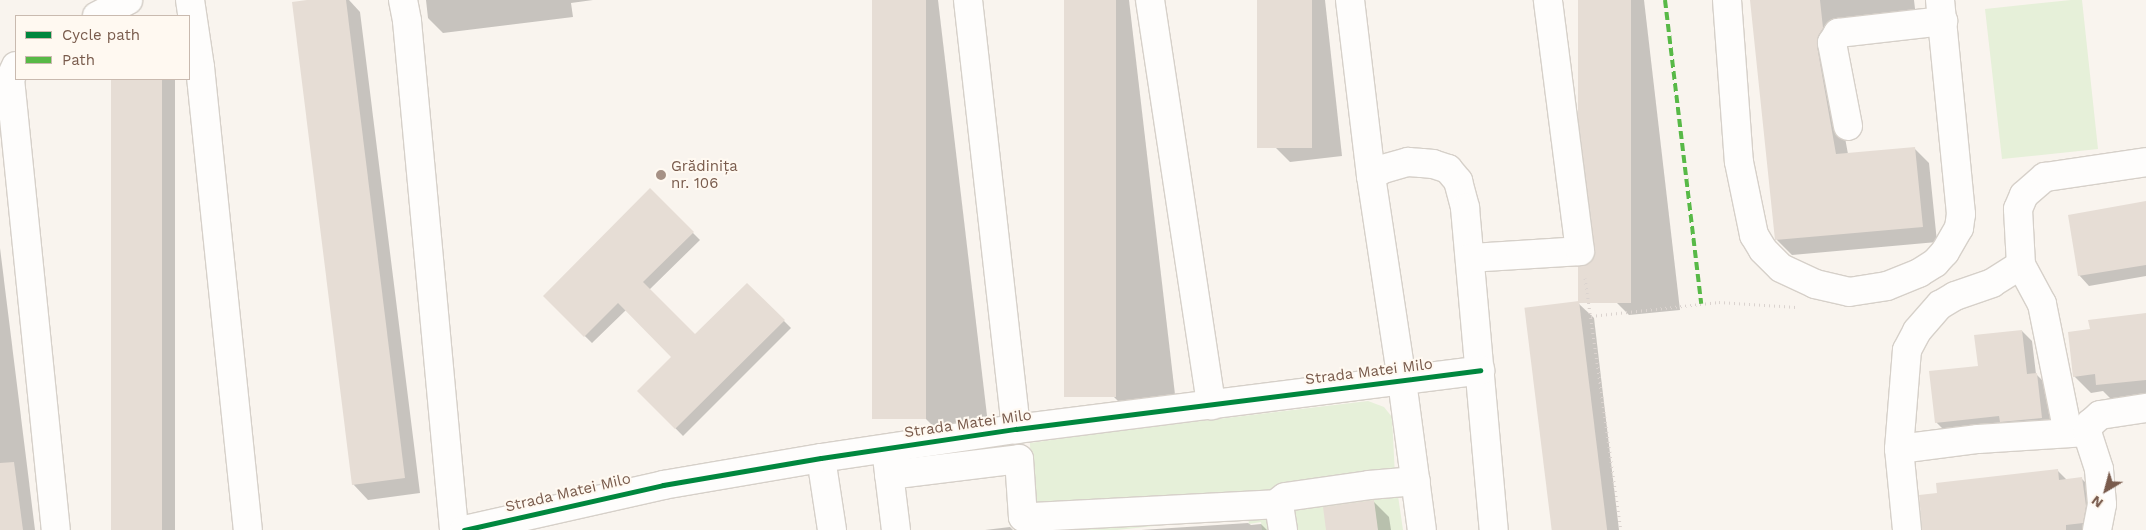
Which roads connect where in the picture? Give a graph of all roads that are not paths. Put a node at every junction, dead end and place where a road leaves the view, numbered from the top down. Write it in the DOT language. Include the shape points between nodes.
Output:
graph roads {
  1 [pos="128,0"];
  2 [pos="190,0"];
  3 [pos="403,0"];
  4 [pos="968,0"];
  5 [pos="1150,0"];
  6 [pos="1350,0"];
  7 [pos="1548,0"];
  8 [pos="1727,0"];
  9 [pos="1941,10"];
  10 [pos="100,15"];
  11 [pos="15,68"];
  12 [pos="1848,126"];
  13 [pos="2146,162"];
  14 [pos="1370,176"];
  15 [pos="1470,258"];
  16 [pos="2021,265"];
  17 [pos="1480,370"];
  18 [pos="1402,380"];
  19 [pos="1211,405"];
  20 [pos="2146,408"];
  21 [pos="1016,430"];
  22 [pos="2077,432"];
  23 [pos="886,448"];
  24 [pos="1899,449"];
  25 [pos="821,458"];
  26 [pos="889,476"];
  27 [pos="1416,481"];
  28 [pos="1280,504"];
  29 [pos="534,521"];
  30 [pos="56,530"];
  31 [pos="248,530"];
  32 [pos="454,530"];
  33 [pos="464,530"];
  34 [pos="832,530"];
  35 [pos="896,530"];
  36 [pos="1283,530"];
  37 [pos="1422,530"];
  38 [pos="1494,530"];
  39 [pos="1907,530"];
  40 [pos="2097,530"];
  1 -- 10 [label="street"];
  2 -- 31 [label="street" via="201,77"];
  3 -- 32 [label="street"];
  4 -- 21 [label="street"];
  5 -- 19 [label="street"];
  6 -- 14 [label="street"];
  7 -- 15 [label="street" via="1580,251"];
  8 -- 9 [label="street" via="1739,162 1754,235 1763,250 1781,268 1815,284 1849,292 1887,286 1919,273 1945,252 1958,228 1961,214"];
  9 -- 12 [label="street" via="1838,33 1832,43"];
  11 -- 30 [label="street" via="10,79"];
  13 -- 16 [label="street" via="2045,177 2033,185 2018,209"];
  14 -- 15 [label="street" via="1408,162 1434,164 1448,169 1458,182 1465,208"];
  14 -- 18 [label="street"];
  15 -- 17 [label="street"];
  16 -- 22 [label="street" via="2042,304"];
  16 -- 24 [label="street" via="1992,283 1940,305 1917,331 1907,350"];
  17 -- 18 [label="street, Strada Matei Milo"];
  17 -- 38 [label="street"];
  18 -- 19 [label="street, Strada Matei Milo"];
  18 -- 27 [label="street"];
  19 -- 21 [label="street, Strada Matei Milo"];
  20 -- 22 [label="street" via="2100,415"];
  21 -- 23 [label="street, Strada Matei Milo"];
  22 -- 24 [label="street"];
  22 -- 40 [label="street" via="2099,469 2102,504"];
  23 -- 25 [label="street, Strada Matei Milo"];
  23 -- 26 [label="street"];
  24 -- 39 [label="street"];
  25 -- 29 [label="street, Strada Matei Milo" via="663,485"];
  25 -- 34 [label="street"];
  26 -- 28 [label="street" via="1019,459 1023,517"];
  26 -- 35 [label="street"];
  27 -- 28 [label="street" via="1296,495 1286,497"];
  27 -- 37 [label="street"];
  28 -- 36 [label="street"];
  29 -- 33 [label="street, Strada Matei Milo"];
}
